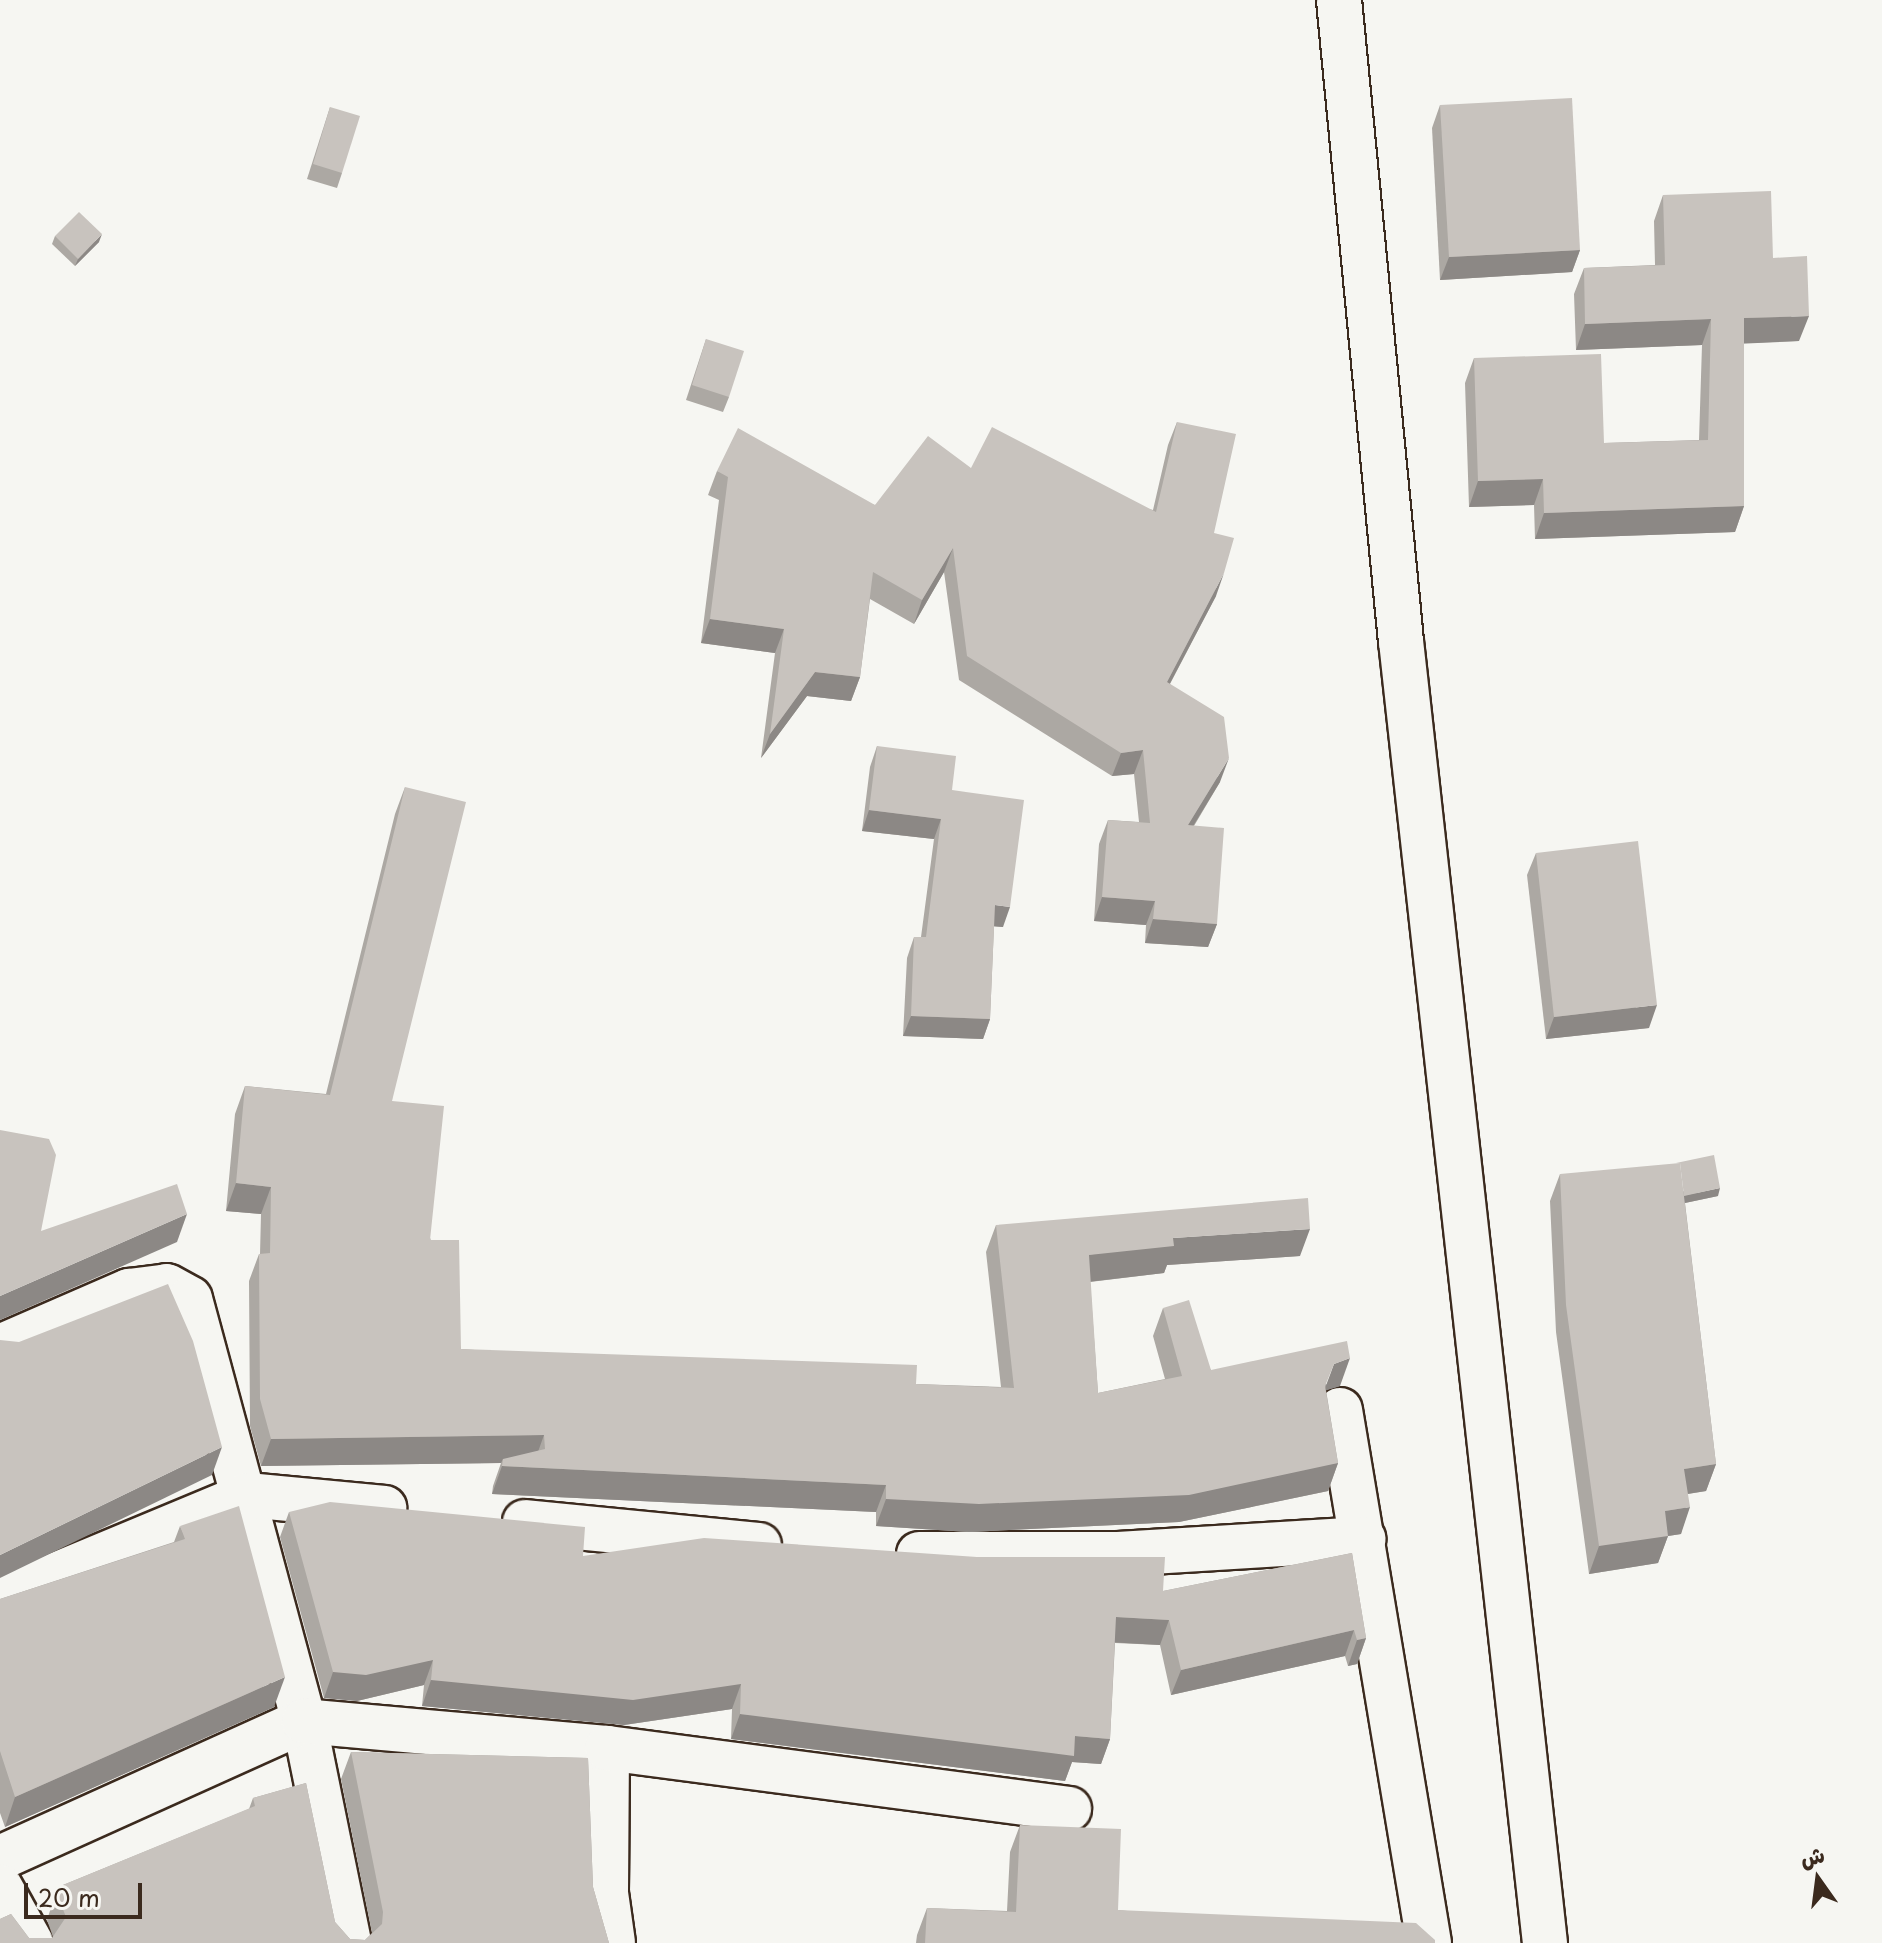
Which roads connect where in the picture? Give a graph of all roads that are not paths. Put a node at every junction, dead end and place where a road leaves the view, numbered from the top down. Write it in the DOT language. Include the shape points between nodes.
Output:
graph roads {
  1 [pos="1339,0"];
  2 [pos="0,1347"];
  3 [pos="1340,1410"];
  4 [pos="247,1495"];
  5 [pos="421,1512"];
  6 [pos="484,1518"];
  7 [pos="1364,1539"];
  8 [pos="798,1547"];
  9 [pos="876,1552"];
  10 [pos="0,1598"];
  11 [pos="304,1721"];
  12 [pos="607,1748"];
  13 [pos="1069,1809"];
  14 [pos="0,1858"];
  15 [pos="0,1887"];
  16 [pos="31,1943"];
  17 [pos="349,1943"];
  18 [pos="613,1943"];
  19 [pos="1429,1943"];
  20 [pos="1545,1943"];
  1 -- 20 [label="street" via="1401,641"];
  2 -- 4 [label="street" via="129,1291 167,1286 190,1299"];
  3 -- 7 [label="street"];
  4 -- 5 [label="street"];
  4 -- 10 [label="street"];
  4 -- 11 [label="street"];
  6 -- 8 [label="street"];
  7 -- 9 [label="street" via="1103,1554"];
  7 -- 19 [label="street"];
  11 -- 12 [label="street"];
  11 -- 14 [label="street"];
  11 -- 17 [label="street"];
  12 -- 13 [label="street"];
  12 -- 18 [label="street" via="606,1893"];
  15 -- 16 [label="street"];
}
